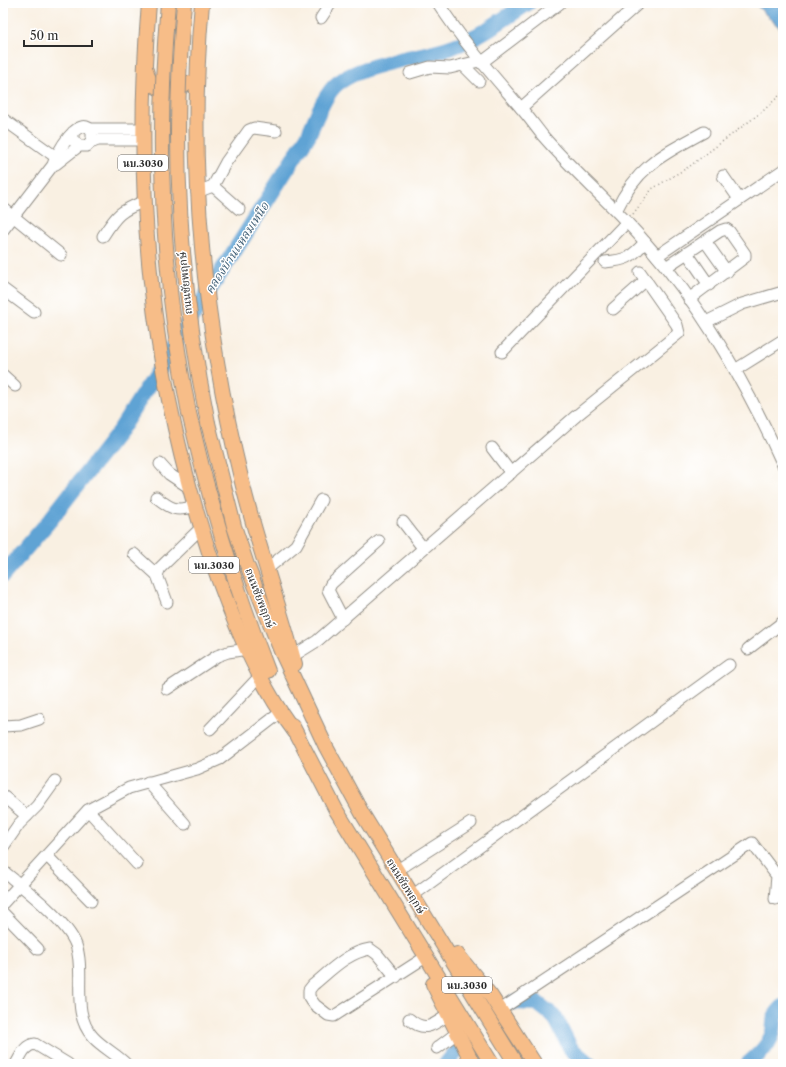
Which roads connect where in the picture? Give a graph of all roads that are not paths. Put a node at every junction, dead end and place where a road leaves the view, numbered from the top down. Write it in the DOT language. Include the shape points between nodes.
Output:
graph roads {
  1 [pos="149,3"];
  2 [pos="168,3"];
  3 [pos="184,3"];
  4 [pos="202,3"];
  5 [pos="331,3"];
  6 [pos="438,3"];
  7 [pos="560,3"];
  8 [pos="639,3"];
  9 [pos="320,18"];
  10 [pos="198,59"];
  11 [pos="478,60"];
  12 [pos="145,64"];
  13 [pos="463,65"];
  14 [pos="410,73"];
  15 [pos="479,82"];
  16 [pos="521,108"];
  17 [pos="3,119"];
  18 [pos="90,129"];
  19 [pos="276,131"];
  20 [pos="73,132"];
  21 [pos="704,132"];
  22 [pos="143,134"];
  23 [pos="90,143"];
  24 [pos="79,146"];
  25 [pos="56,161"];
  26 [pos="783,170"];
  27 [pos="723,176"];
  28 [pos="213,186"];
  29 [pos="197,192"];
  30 [pos="739,199"];
  31 [pos="145,201"];
  32 [pos="3,208"];
  33 [pos="239,209"];
  34 [pos="616,211"];
  35 [pos="13,216"];
  36 [pos="627,222"];
  37 [pos="3,230"];
  38 [pos="103,236"];
  39 [pos="705,241"];
  40 [pos="645,242"];
  41 [pos="687,253"];
  42 [pos="61,255"];
  43 [pos="657,256"];
  44 [pos="605,262"];
  45 [pos="666,268"];
  46 [pos="727,272"];
  47 [pos="709,285"];
  48 [pos="3,289"];
  49 [pos="783,292"];
  50 [pos="689,299"];
  51 [pos="613,309"];
  52 [pos="34,312"];
  53 [pos="706,322"];
  54 [pos="783,340"];
  55 [pos="502,352"];
  56 [pos="735,370"];
  57 [pos="3,375"];
  58 [pos="15,386"];
  59 [pos="492,448"];
  60 [pos="160,464"];
  61 [pos="783,465"];
  62 [pos="511,473"];
  63 [pos="190,488"];
  64 [pos="156,498"];
  65 [pos="321,500"];
  66 [pos="195,506"];
  67 [pos="403,522"];
  68 [pos="201,528"];
  69 [pos="379,540"];
  70 [pos="423,548"];
  71 [pos="134,554"];
  72 [pos="267,570"];
  73 [pos="157,575"];
  74 [pos="167,602"];
  75 [pos="343,619"];
  76 [pos="783,622"];
  77 [pos="748,649"];
  78 [pos="248,650"];
  79 [pos="293,656"];
  80 [pos="729,665"];
  81 [pos="261,675"];
  82 [pos="166,688"];
  83 [pos="304,701"];
  84 [pos="280,713"];
  85 [pos="39,719"];
  86 [pos="3,726"];
  87 [pos="210,729"];
  88 [pos="295,732"];
  89 [pos="55,781"];
  90 [pos="148,782"];
  91 [pos="3,796"];
  92 [pos="88,810"];
  93 [pos="27,816"];
  94 [pos="471,823"];
  95 [pos="185,824"];
  96 [pos="3,847"];
  97 [pos="47,856"];
  98 [pos="137,864"];
  99 [pos="3,871"];
  100 [pos="396,871"];
  101 [pos="20,885"];
  102 [pos="775,899"];
  103 [pos="91,901"];
  104 [pos="415,901"];
  105 [pos="3,903"];
  106 [pos="3,913"];
  107 [pos="401,917"];
  108 [pos="38,949"];
  109 [pos="421,960"];
  110 [pos="396,977"];
  111 [pos="500,1010"];
  112 [pos="448,1015"];
  113 [pos="409,1019"];
  114 [pos="457,1033"];
  115 [pos="436,1048"];
  116 [pos="16,1064"];
  117 [pos="68,1064"];
  118 [pos="126,1064"];
  119 [pos="473,1064"];
  120 [pos="492,1064"];
  121 [pos="516,1064"];
  122 [pos="535,1064"];
  1 -- 12 [label="main road, ถนนชัยพฤกษ์ / นบ.3030"];
  2 -- 88 [label="main road, ถนนชัยพฤกษ์ / นบ.3030, bridge" via="161,143 163,215 172,316 189,413 208,494 234,582"];
  3 -- 83 [label="main road, ถนนชัยพฤกษ์ / นบ.3030, bridge" via="177,144 179,220 192,343 208,423 234,526 281,651"];
  4 -- 10 [label="main road, ถนนชัยพฤกษ์"];
  5 -- 9 [label="street"];
  6 -- 11 [label="street"];
  7 -- 11 [label="street"];
  8 -- 16 [label="street"];
  10 -- 12 [label="main road" via="192,78 174,92 157,89 151,84"];
  10 -- 29 [label="main road, ถนนชัยพฤกษ์"];
  11 -- 13 [label="street"];
  11 -- 16 [label="street"];
  12 -- 22 [label="main road, ถนนชัยพฤกษ์ / นบ.3030"];
  13 -- 14 [label="street" via="450,68 430,67"];
  13 -- 15 [label="street"];
  16 -- 34 [label="street" via="543,136"];
  17 -- 25 [label="street"];
  18 -- 20 [label="street" via="83,126"];
  18 -- 22 [label="street"];
  18 -- 23 [label="street" via="93,136"];
  19 -- 28 [label="street" via="254,128 249,130 226,162"];
  20 -- 24 [label="street" via="73,140"];
  20 -- 25 [label="street"];
  21 -- 34 [label="street" via="654,161 640,173 624,192"];
  22 -- 23 [label="street"];
  22 -- 31 [label="main road, ถนนชัยพฤกษ์ / นบ.3030"];
  23 -- 24 [label="street" via="87,146"];
  24 -- 25 [label="street"];
  25 -- 35 [label="street"];
  26 -- 30 [label="street"];
  27 -- 30 [label="street"];
  28 -- 29 [label="street"];
  28 -- 33 [label="street"];
  29 -- 72 [label="main road, ถนนชัยพฤกษ์" via="209,317 222,394"];
  30 -- 43 [label="street"];
  31 -- 38 [label="street" via="122,210"];
  31 -- 63 [label="main road, ถนนชัยพฤกษ์ / นบ.3030" via="155,323 180,455"];
  32 -- 35 [label="street"];
  34 -- 36 [label="street"];
  35 -- 37 [label="street"];
  35 -- 42 [label="street"];
  36 -- 40 [label="street"];
  36 -- 55 [label="street"];
  39 -- 41 [label="street"];
  39 -- 46 [label="street"];
  39 -- 46 [label="street" via="726,229 741,248 745,257"];
  40 -- 43 [label="street"];
  40 -- 44 [label="street" via="632,256"];
  41 -- 45 [label="street"];
  41 -- 47 [label="street"];
  43 -- 45 [label="street"];
  45 -- 50 [label="street"];
  46 -- 47 [label="street"];
  47 -- 50 [label="street"];
  48 -- 52 [label="street"];
  49 -- 53 [label="street" via="742,304"];
  50 -- 53 [label="street"];
  51 -- 62 [label="street" via="643,276 677,325 679,333 576,416"];
  53 -- 56 [label="street"];
  54 -- 56 [label="street"];
  56 -- 61 [label="street" via="757,409"];
  57 -- 58 [label="street"];
  59 -- 62 [label="street"];
  60 -- 63 [label="street" via="169,474"];
  62 -- 70 [label="street"];
  63 -- 66 [label="main road, ถนนชัยพฤกษ์ / นบ.3030"];
  64 -- 66 [label="street" via="181,511"];
  65 -- 72 [label="street" via="296,545"];
  66 -- 68 [label="main road, ถนนชัยพฤกษ์ / นบ.3030"];
  67 -- 70 [label="street"];
  68 -- 73 [label="street" via="172,555"];
  68 -- 78 [label="main road, ถนนชัยพฤกษ์ / นบ.3030" via="225,600"];
  69 -- 75 [label="street" via="331,584 328,590"];
  70 -- 75 [label="street"];
  71 -- 73 [label="street"];
  72 -- 79 [label="main road, ถนนชัยพฤกษ์"];
  73 -- 74 [label="street"];
  75 -- 79 [label="street" via="317,641"];
  76 -- 77 [label="street"];
  78 -- 81 [label="main road, ถนนชัยพฤกษ์ / นบ.3030"];
  78 -- 82 [label="street" via="218,656"];
  79 -- 83 [label="main road, ถนนชัยพฤกษ์"];
  80 -- 104 [label="street"];
  81 -- 84 [label="main road, ถนนชัยพฤกษ์ / นบ.3030"];
  81 -- 87 [label="street"];
  83 -- 100 [label="main road, ถนนชัยพฤกษ์ / นบ.3030" via="343,780"];
  84 -- 88 [label="main road, ถนนชัยพฤกษ์ / นบ.3030"];
  84 -- 90 [label="street" via="220,759 197,769"];
  85 -- 86 [label="street" via="22,725"];
  88 -- 107 [label="main road, ถนนชัยพฤกษ์ / นบ.3030" via="336,810"];
  89 -- 93 [label="street"];
  90 -- 92 [label="street" via="129,788"];
  90 -- 95 [label="street"];
  91 -- 93 [label="street"];
  92 -- 97 [label="street"];
  92 -- 98 [label="street"];
  93 -- 96 [label="street"];
  94 -- 100 [label="street"];
  97 -- 101 [label="street"];
  97 -- 103 [label="street"];
  99 -- 101 [label="street"];
  100 -- 104 [label="main road, ถนนชัยพฤกษ์ / นบ.3030"];
  101 -- 105 [label="street"];
  101 -- 118 [label="street" via="65,927 76,944 80,965 80,1007 86,1025 92,1036"];
  102 -- 111 [label="street" via="777,876 752,842"];
  104 -- 111 [label="main road"];
  104 -- 121 [label="main road, ถนนชัยพฤกษ์ / นบ.3030"];
  106 -- 108 [label="street"];
  107 -- 109 [label="main road"];
  107 -- 120 [label="main road, ถนนชัยพฤกษ์ / นบ.3030"];
  109 -- 110 [label="street"];
  109 -- 112 [label="main road"];
  110 -- 110 [label="street" via="334,1016 328,1015 309,997 309,990 313,984 360,950 370,949 377,954"];
  111 -- 122 [label="main road"];
  112 -- 113 [label="street" via="427,1027 417,1026"];
  112 -- 114 [label="main road"];
  114 -- 115 [label="street"];
  114 -- 119 [label="main road"];
  116 -- 117 [label="street" via="24,1050 35,1044"];
}
